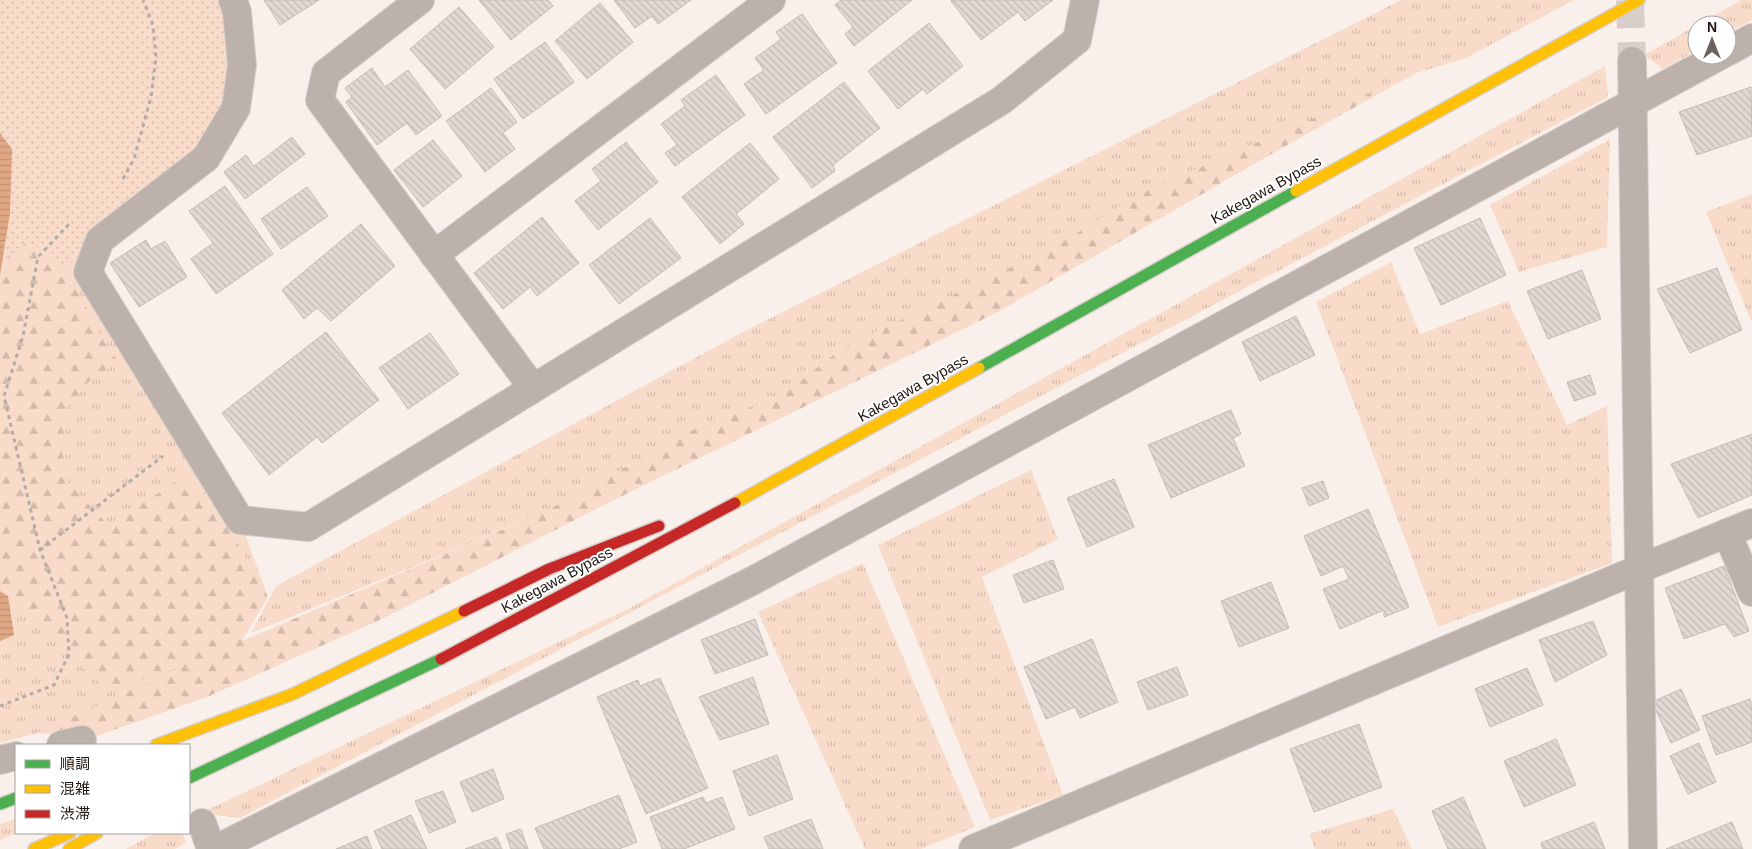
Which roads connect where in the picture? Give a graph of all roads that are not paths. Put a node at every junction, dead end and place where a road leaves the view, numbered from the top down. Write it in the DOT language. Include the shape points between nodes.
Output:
graph roads {
  1 [pos="233,0"];
  2 [pos="420,0"];
  3 [pos="771,0"];
  4 [pos="1085,0"];
  5 [pos="1639,0"];
  6 [pos="1752,38"];
  7 [pos="1737,46"];
  8 [pos="1632,61"];
  9 [pos="1703,65"];
  10 [pos="1632,104"];
  11 [pos="434,255"];
  12 [pos="533,388"];
  13 [pos="784,477"];
  14 [pos="694,512"];
  15 [pos="666,523"];
  16 [pos="1752,523"];
  17 [pos="1727,533"];
  18 [pos="1639,568"];
  19 [pos="1752,592"];
  20 [pos="159,744"];
  21 [pos="15,756"];
  22 [pos="0,760"];
  23 [pos="191,777"];
  24 [pos="15,798"];
  25 [pos="0,804"];
  26 [pos="202,823"];
  27 [pos="68,834"];
  28 [pos="94,834"];
  29 [pos="34,849"];
  30 [pos="69,849"];
  31 [pos="211,849"];
  32 [pos="216,849"];
  33 [pos="973,849"];
  34 [pos="1644,849"];
  1 -- 12 [label="street" via="242,65 236,108 206,158 100,240 88,272 240,520 308,527"];
  2 -- 11 [label="street" via="326,73 320,100"];
  3 -- 11 [label="street"];
  4 -- 12 [label="street" via="1077,40 1002,100"];
  5 -- 13 [label="highway, Kakegawa Bypass"];
  6 -- 7 [label="street"];
  8 -- 10 [label="street"];
  9 -- 10 [label="street"];
  10 -- 18 [label="street"];
  10 -- 32 [label="street" via="754,580"];
  11 -- 12 [label="street"];
  13 -- 14 [label="highway"];
  13 -- 23 [label="highway, Kakegawa Bypass" via="444,656"];
  15 -- 20 [label="highway" via="549,569 293,694"];
  16 -- 17 [label="street"];
  17 -- 18 [label="street"];
  17 -- 19 [label="street"];
  18 -- 33 [label="street"];
  18 -- 34 [label="street"];
  21 -- 22 [label="street"];
  24 -- 25 [label="highway"];
  26 -- 31 [label="street"];
  27 -- 29 [label="highway"];
  28 -- 30 [label="highway"];
}
